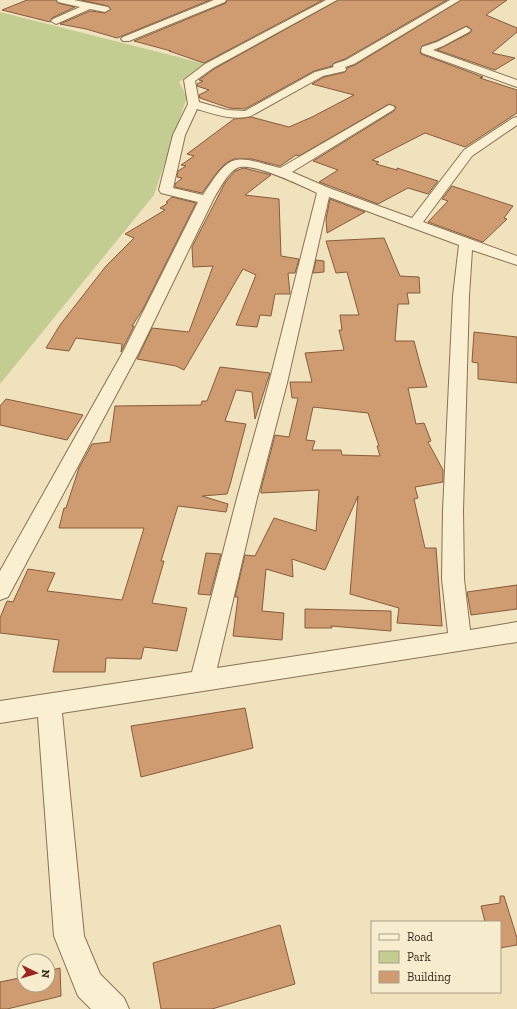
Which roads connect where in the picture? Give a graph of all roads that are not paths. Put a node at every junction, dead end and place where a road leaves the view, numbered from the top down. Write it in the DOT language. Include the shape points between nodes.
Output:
graph roads {
  1 [pos="61,0"];
  2 [pos="222,0"];
  3 [pos="333,0"];
  4 [pos="456,0"];
  5 [pos="89,6"];
  6 [pos="105,9"];
  7 [pos="56,21"];
  8 [pos="466,30"];
  9 [pos="126,39"];
  10 [pos="517,84"];
  11 [pos="194,104"];
  12 [pos="390,108"];
  13 [pos="517,120"];
  14 [pos="282,172"];
  15 [pos="324,191"];
  16 [pos="206,200"];
  17 [pos="416,224"];
  18 [pos="466,242"];
  19 [pos="517,261"];
  20 [pos="0,591"];
  21 [pos="517,632"];
  22 [pos="460,640"];
  23 [pos="202,680"];
  24 [pos="49,704"];
  25 [pos="0,712"];
  26 [pos="113,1009"];
  1 -- 5 [label="street"];
  2 -- 9 [label="street"];
  3 -- 11 [label="street" via="209,66 189,80"];
  4 -- 11 [label="street" via="350,62 338,66 341,68 319,74 247,114 234,115"];
  5 -- 6 [label="street"];
  5 -- 7 [label="street"];
  8 -- 10 [label="street" via="426,51"];
  11 -- 16 [label="street" via="179,136 166,190"];
  12 -- 14 [label="street"];
  13 -- 17 [label="street" via="468,153"];
  14 -- 15 [label="street"];
  14 -- 16 [label="street" via="248,163 237,163 219,180"];
  15 -- 17 [label="street"];
  15 -- 23 [label="street"];
  16 -- 20 [label="street" via="131,352"];
  17 -- 18 [label="street"];
  18 -- 19 [label="street"];
  18 -- 22 [label="street" via="461,296 453,511 453,579"];
  21 -- 22 [label="street"];
  22 -- 23 [label="street"];
  23 -- 24 [label="street"];
  24 -- 25 [label="street"];
  24 -- 26 [label="street" via="69,936 89,986"];
}
